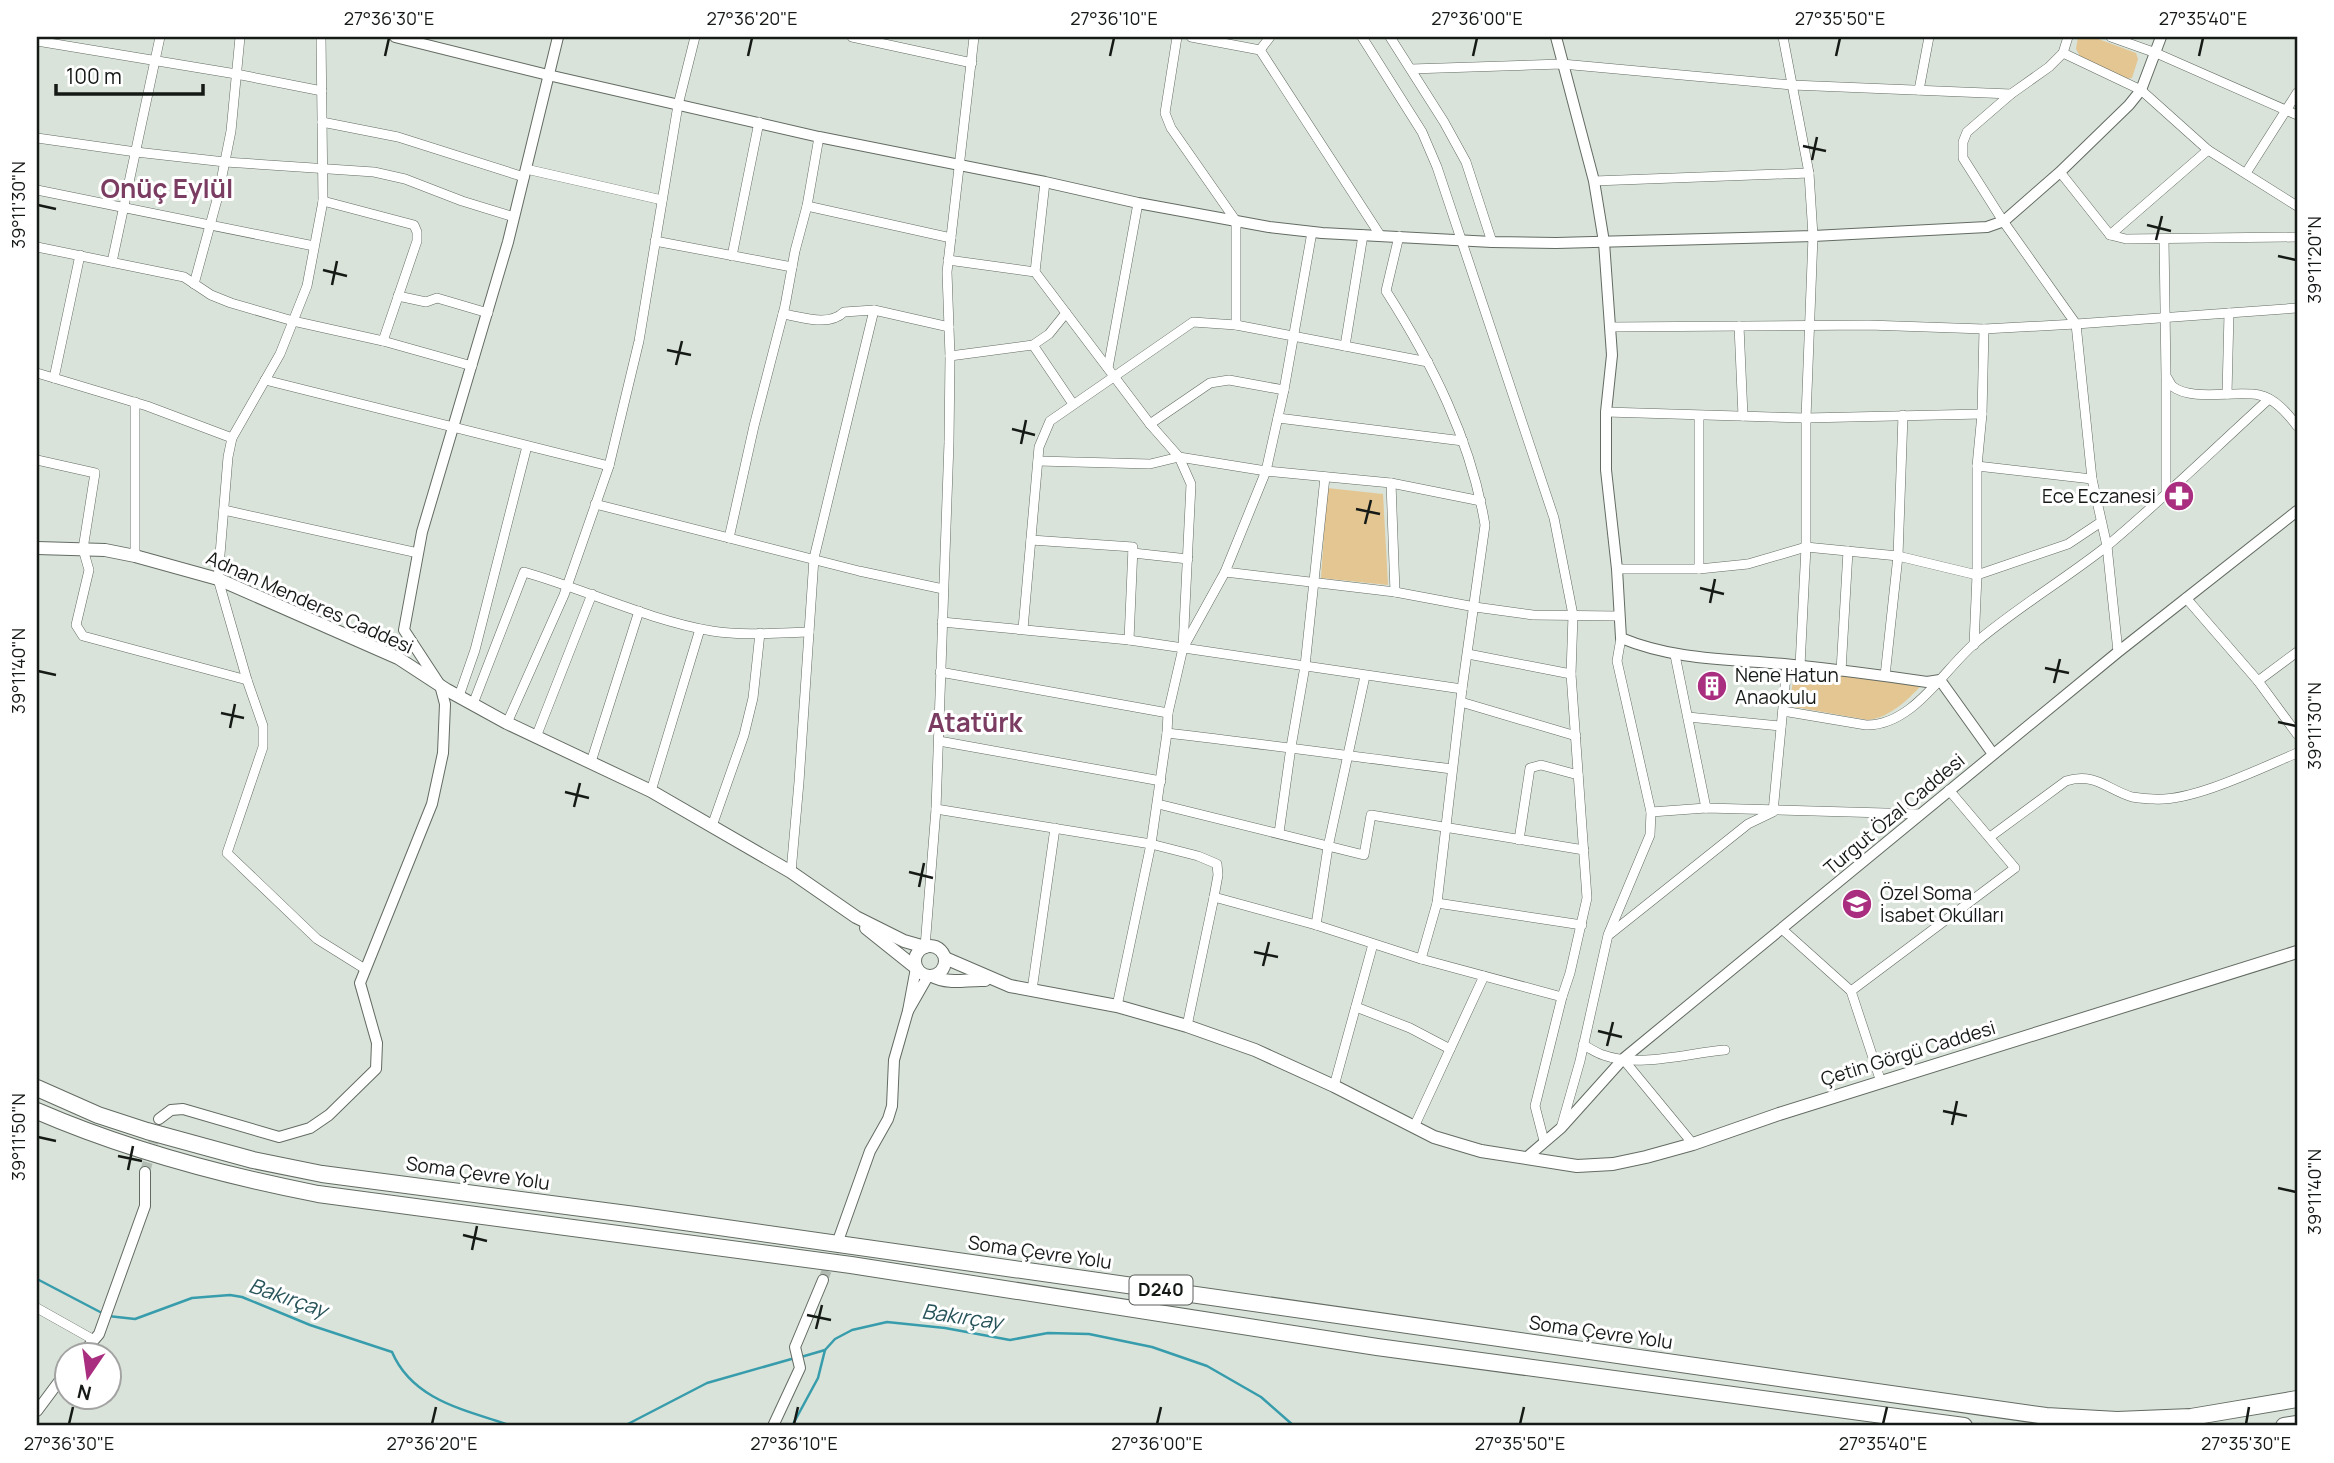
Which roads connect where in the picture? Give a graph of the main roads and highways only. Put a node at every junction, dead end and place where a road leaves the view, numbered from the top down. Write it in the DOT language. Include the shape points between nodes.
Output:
graph roads {
  1 [pos="37,548"];
  2 [pos="856,917"];
  3 [pos="925,947"];
  4 [pos="2297,952"];
  5 [pos="945,958"];
  6 [pos="916,968"];
  7 [pos="930,976"];
  8 [pos="992,981"];
  9 [pos="37,1088"];
  10 [pos="37,1111"];
  11 [pos="2297,1399"];
  12 [pos="2297,1424"];
  13 [pos="1964,1426"];
  14 [pos="2284,1426"];
  1 -- 2 [label="main road, Adnan Menderes Caddesi" via="105,550 218,579 398,659 507,723 651,792 790,872"];
  2 -- 3 [label="main road"];
  2 -- 6 [label="main road"];
  3 -- 5 [label="main road" via="940,949"];
  3 -- 6 [label="main road" via="915,958"];
  4 -- 8 [label="main road, Çetin Görgü Caddesi" via="1693,1144 1613,1164 1577,1166 1481,1151 1434,1137 1255,1050 1187,1026 1116,1006"];
  5 -- 7 [label="main road" via="944,968"];
  5 -- 8 [label="main road"];
  6 -- 7 [label="main road"];
  7 -- 8 [label="main road" via="952,982"];
  9 -- 11 [label="highway, Soma Çevre Yolu / D240" via="147,1131 322,1174 2046,1416 2117,1420 2191,1417"];
  10 -- 13 [label="highway, D240" via="176,1161 318,1194 837,1263 1377,1347"];
  12 -- 14 [label="highway"];
}
